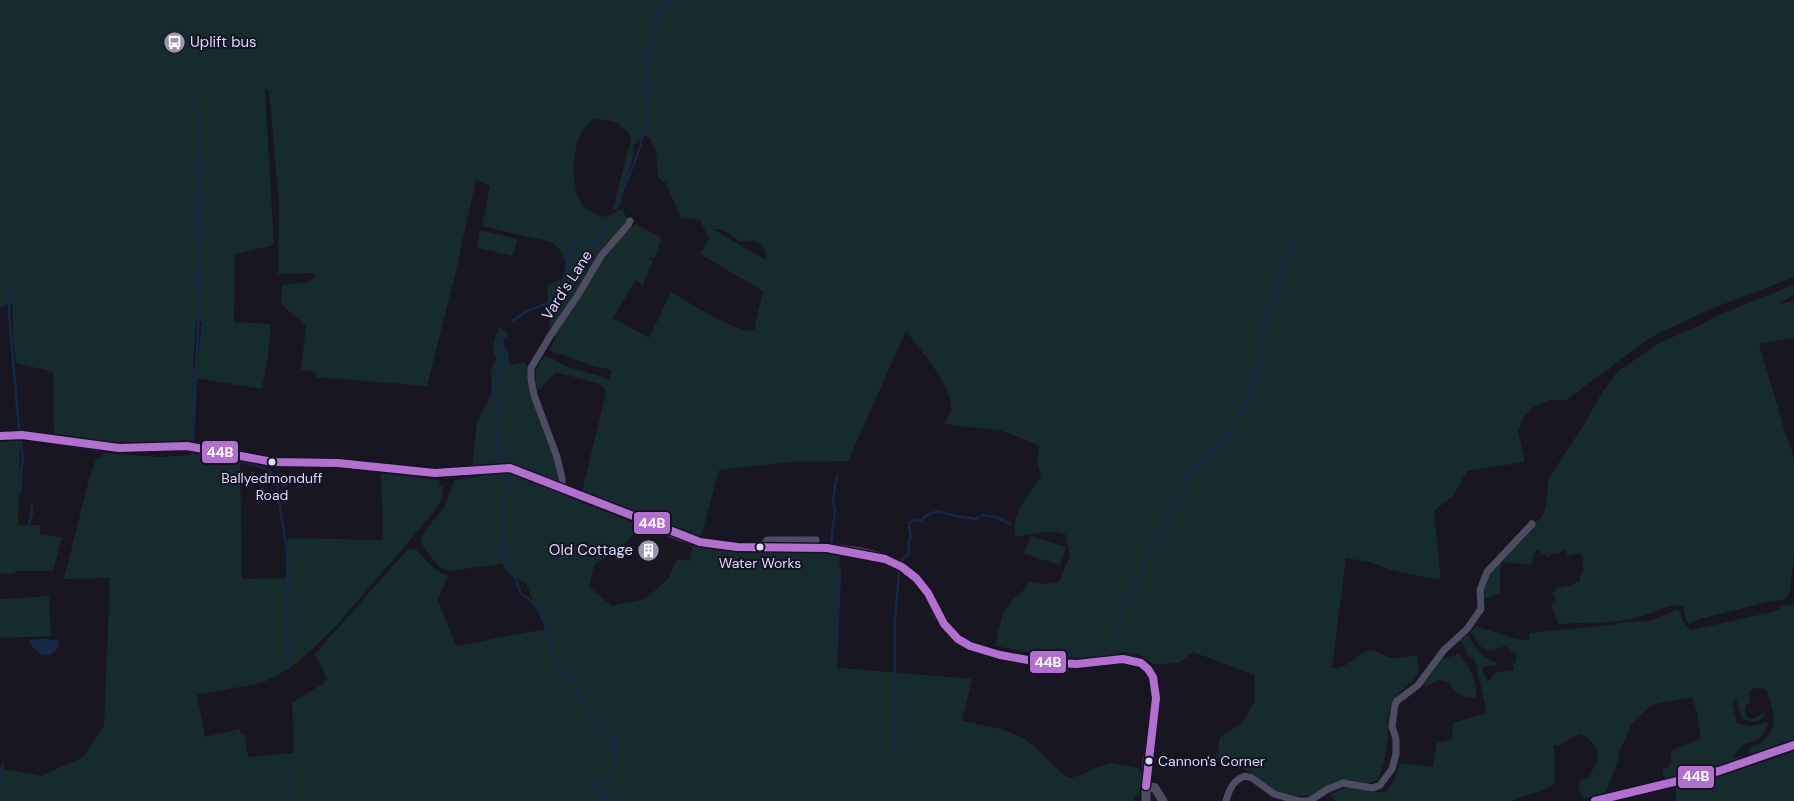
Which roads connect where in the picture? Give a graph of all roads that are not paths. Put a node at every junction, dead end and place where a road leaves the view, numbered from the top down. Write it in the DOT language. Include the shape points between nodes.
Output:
graph roads {
  1 [pos="630,221"];
  2 [pos="0,436"];
  3 [pos="562,489"];
  4 [pos="1532,524"];
  5 [pos="816,540"];
  6 [pos="763,547"];
  7 [pos="1794,745"];
  8 [pos="1146,786"];
  9 [pos="1146,801"];
  10 [pos="1163,801"];
  11 [pos="1226,801"];
  12 [pos="1595,801"];
  1 -- 3 [label="street, Vard's Lane" via="601,256 531,368 534,395 557,457"];
  2 -- 3 [label="street" via="22,435 120,448 196,447 273,462 338,463 435,473 510,468"];
  3 -- 6 [label="street" via="688,539 711,544"];
  4 -- 11 [label="street" via="1487,572 1480,590 1481,609 1467,629 1444,650 1418,685 1397,701 1392,726 1396,754 1392,769 1380,785 1373,788 1343,783 1314,798 1299,800 1274,794 1245,776 1236,780"];
  5 -- 6 [label="street" via="767,540"];
  6 -- 8 [label="street" via="821,548 870,554 897,564 920,582 951,632 973,647 1038,662 1135,661 1149,670 1154,685 1156,711"];
  7 -- 12 [label="street" via="1719,771"];
  8 -- 9 [label="street"];
  8 -- 10 [label="street" via="1155,788"];
}
